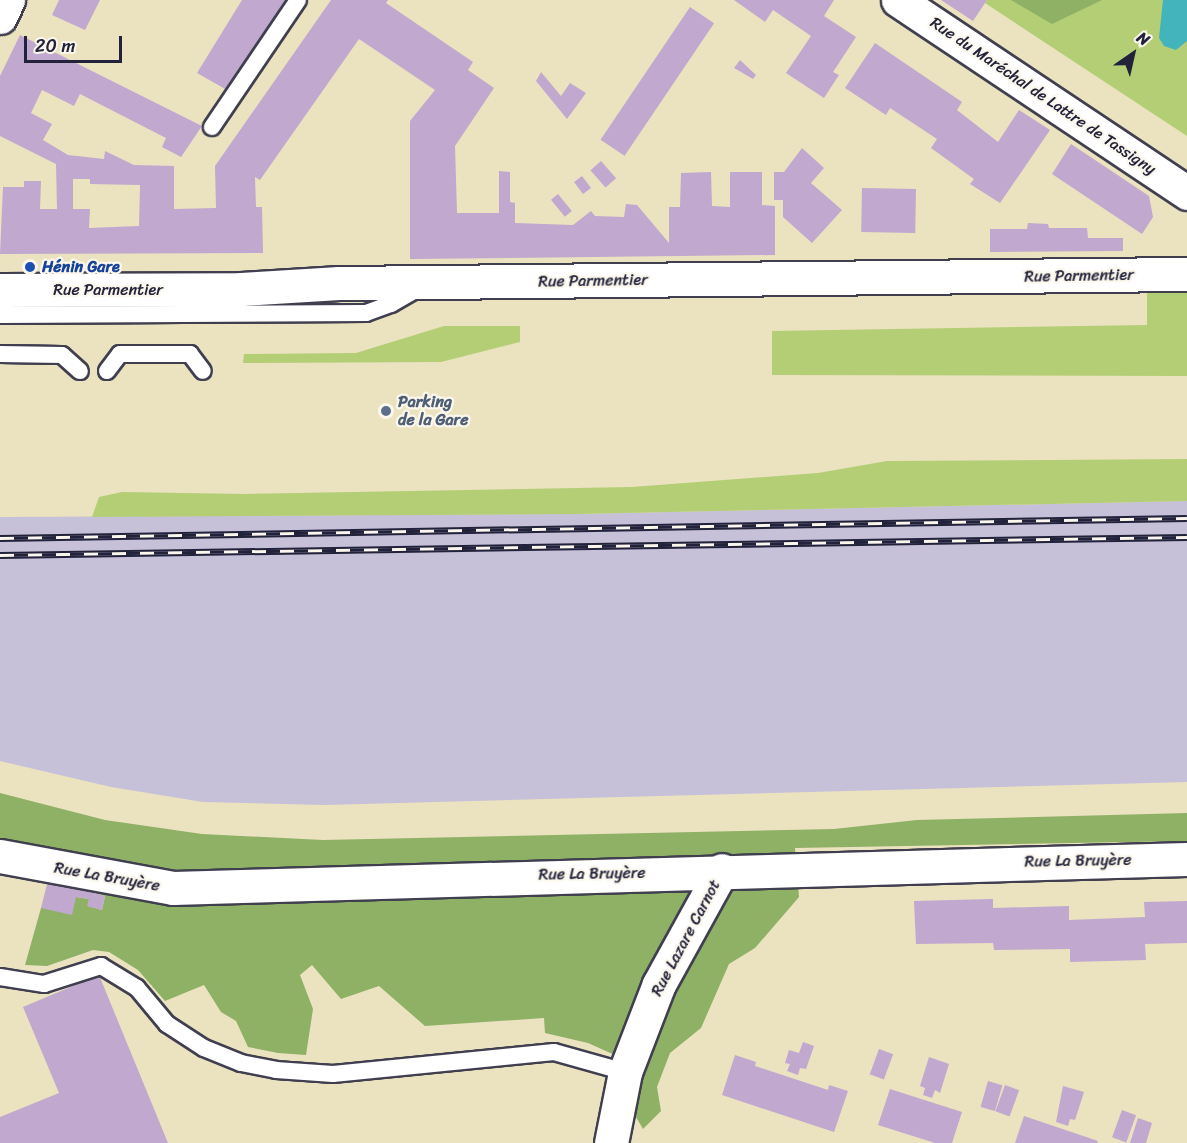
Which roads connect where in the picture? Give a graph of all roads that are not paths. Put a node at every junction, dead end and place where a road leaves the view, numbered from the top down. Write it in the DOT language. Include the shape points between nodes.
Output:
graph roads {
  1 [pos="8,0"];
  2 [pos="298,0"];
  3 [pos="898,0"];
  4 [pos="0,16"];
  5 [pos="212,127"];
  6 [pos="1187,193"];
  7 [pos="1187,274"];
  8 [pos="428,283"];
  9 [pos="0,290"];
  10 [pos="0,315"];
  11 [pos="0,354"];
  12 [pos="80,370"];
  13 [pos="107,371"];
  14 [pos="203,371"];
  15 [pos="0,856"];
  16 [pos="1187,859"];
  17 [pos="722,870"];
  18 [pos="0,977"];
  19 [pos="625,1072"];
  20 [pos="611,1143"];
  1 -- 4 [label="street"];
  2 -- 5 [label="lane"];
  3 -- 6 [label="street, Rue du Maréchal de Lattre de Tassigny"];
  7 -- 8 [label="street, Rue Parmentier"];
  8 -- 9 [label="street, Rue Parmentier"];
  8 -- 10 [label="lane" via="366,313"];
  11 -- 12 [label="lane" via="62,355"];
  13 -- 14 [label="lane" via="120,354 190,354"];
  15 -- 17 [label="street, Rue La Bruyère" via="173,888"];
  16 -- 17 [label="street, Rue La Bruyère"];
  17 -- 19 [label="street, Rue Lazare Carnot" via="659,984"];
  18 -- 19 [label="lane" via="44,984 101,966 137,988 166,1024 204,1048 241,1064 276,1070 333,1074 554,1052"];
  19 -- 20 [label="street, Rue Lazare Carnot"];
}
